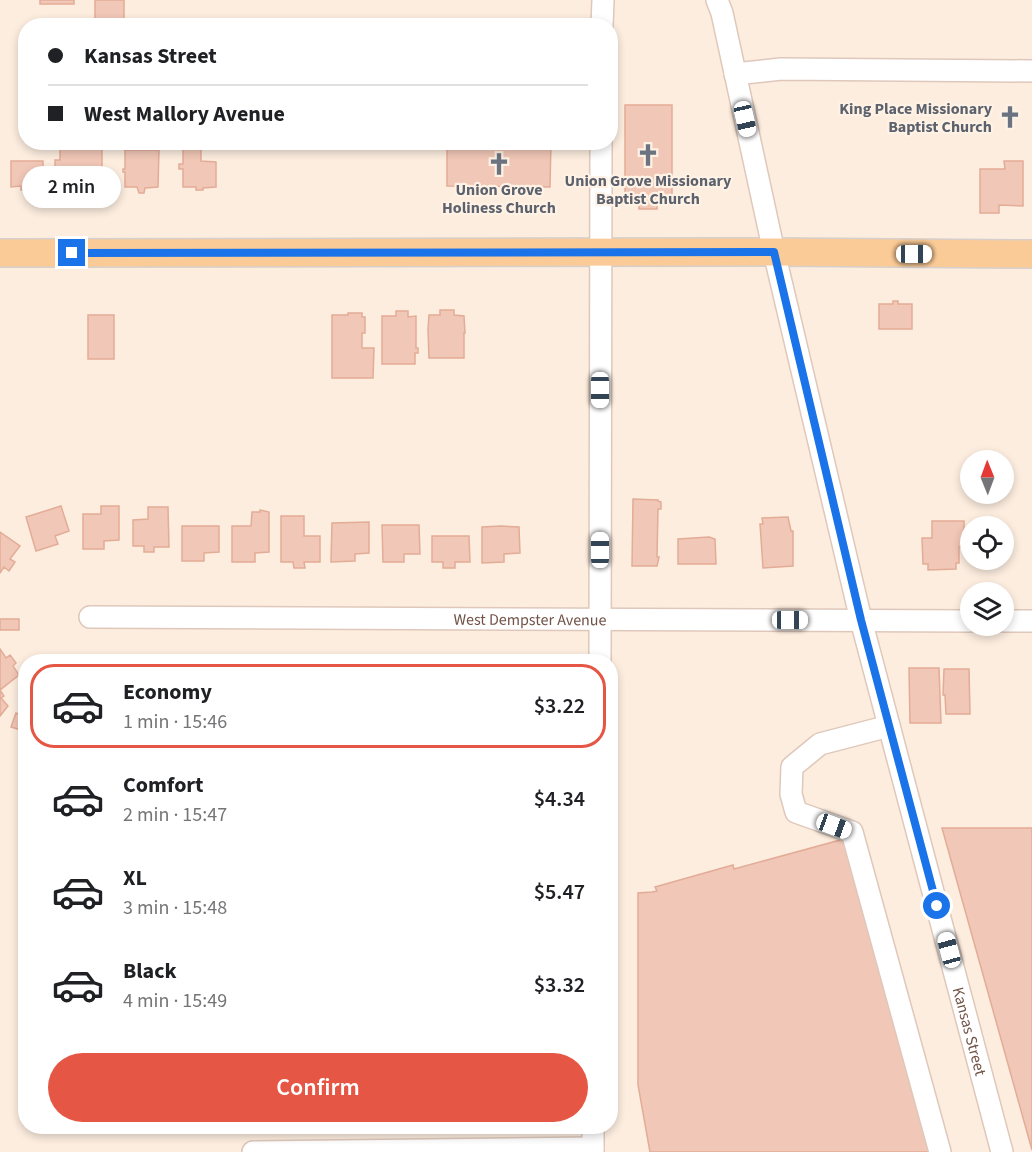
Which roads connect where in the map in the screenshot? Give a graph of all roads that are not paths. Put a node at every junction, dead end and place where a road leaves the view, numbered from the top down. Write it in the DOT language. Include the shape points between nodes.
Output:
graph roads {
  1 [pos="603,0"];
  2 [pos="717,0"];
  3 [pos="602,18"];
  4 [pos="1032,71"];
  5 [pos="735,74"];
  6 [pos="601,150"];
  7 [pos="774,252"];
  8 [pos="0,253"];
  9 [pos="599,254"];
  10 [pos="1032,254"];
  11 [pos="90,617"];
  12 [pos="601,618"];
  13 [pos="861,620"];
  14 [pos="960,621"];
  15 [pos="1014,621"];
  16 [pos="1032,621"];
  17 [pos="600,654"];
  18 [pos="889,726"];
  19 [pos="593,1134"];
  20 [pos="593,1150"];
  21 [pos="253,1152"];
  22 [pos="940,1152"];
  23 [pos="1002,1152"];
  1 -- 3 [label="street"];
  2 -- 5 [label="street, Kansas Street"];
  4 -- 5 [label="street" via="781,69"];
  5 -- 7 [label="street, Kansas Street"];
  6 -- 9 [label="street"];
  7 -- 9 [label="main road"];
  7 -- 10 [label="main road"];
  7 -- 13 [label="street, Kansas Street"];
  8 -- 9 [label="main road"];
  9 -- 12 [label="street"];
  11 -- 12 [label="street, West Dempster Avenue"];
  12 -- 13 [label="street, West Dempster Avenue"];
  12 -- 17 [label="street"];
  13 -- 14 [label="street, West Dempster Avenue"];
  13 -- 18 [label="street, Kansas Street"];
  15 -- 16 [label="street"];
  18 -- 22 [label="street" via="820,744 792,767 791,794 796,812 852,832"];
  18 -- 23 [label="street, Kansas Street"];
  19 -- 20 [label="street"];
  20 -- 21 [label="street"];
}
